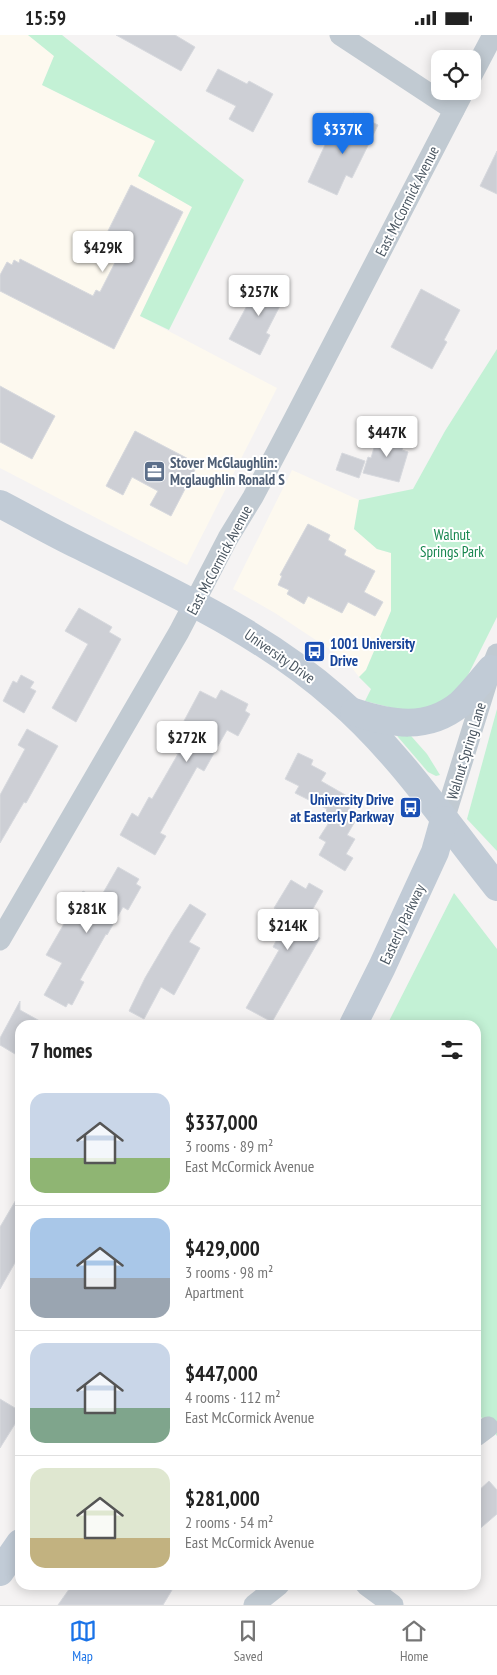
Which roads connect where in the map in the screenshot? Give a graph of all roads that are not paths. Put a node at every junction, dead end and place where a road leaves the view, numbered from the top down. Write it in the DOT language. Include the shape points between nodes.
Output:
graph roads {
  1 [pos="340,35"];
  2 [pos="493,35"];
  3 [pos="481,58"];
  4 [pos="459,100"];
  5 [pos="454,110"];
  6 [pos="0,504"];
  7 [pos="195,603"];
  8 [pos="494,662"];
  9 [pos="350,710"];
  10 [pos="444,820"];
  11 [pos="497,887"];
  12 [pos="0,940"];
  13 [pos="356,1020"];
  14 [pos="15,1550"];
  15 [pos="0,1572"];
  16 [pos="273,1590"];
  17 [pos="373,1590"];
  18 [pos="254,1605"];
  19 [pos="393,1605"];
  1 -- 5 [label="street"];
  2 -- 3 [label="street"];
  4 -- 5 [label="street, East McCormick Avenue"];
  5 -- 7 [label="street, East McCormick Avenue"];
  6 -- 7 [label="main road, University Drive"];
  7 -- 9 [label="main road, University Drive" via="287,659"];
  7 -- 12 [label="street, East McCormick Avenue"];
  8 -- 9 [label="main road" via="460,703 430,719 413,723 390,722"];
  8 -- 10 [label="street, Walnut Spring Lane"];
  9 -- 10 [label="main road, University Drive" via="393,755"];
  10 -- 11 [label="main road, University Drive"];
  10 -- 13 [label="main road, Easterly Parkway" via="435,852"];
  14 -- 15 [label="main road"];
  16 -- 18 [label="street"];
  17 -- 19 [label="street"];
}
